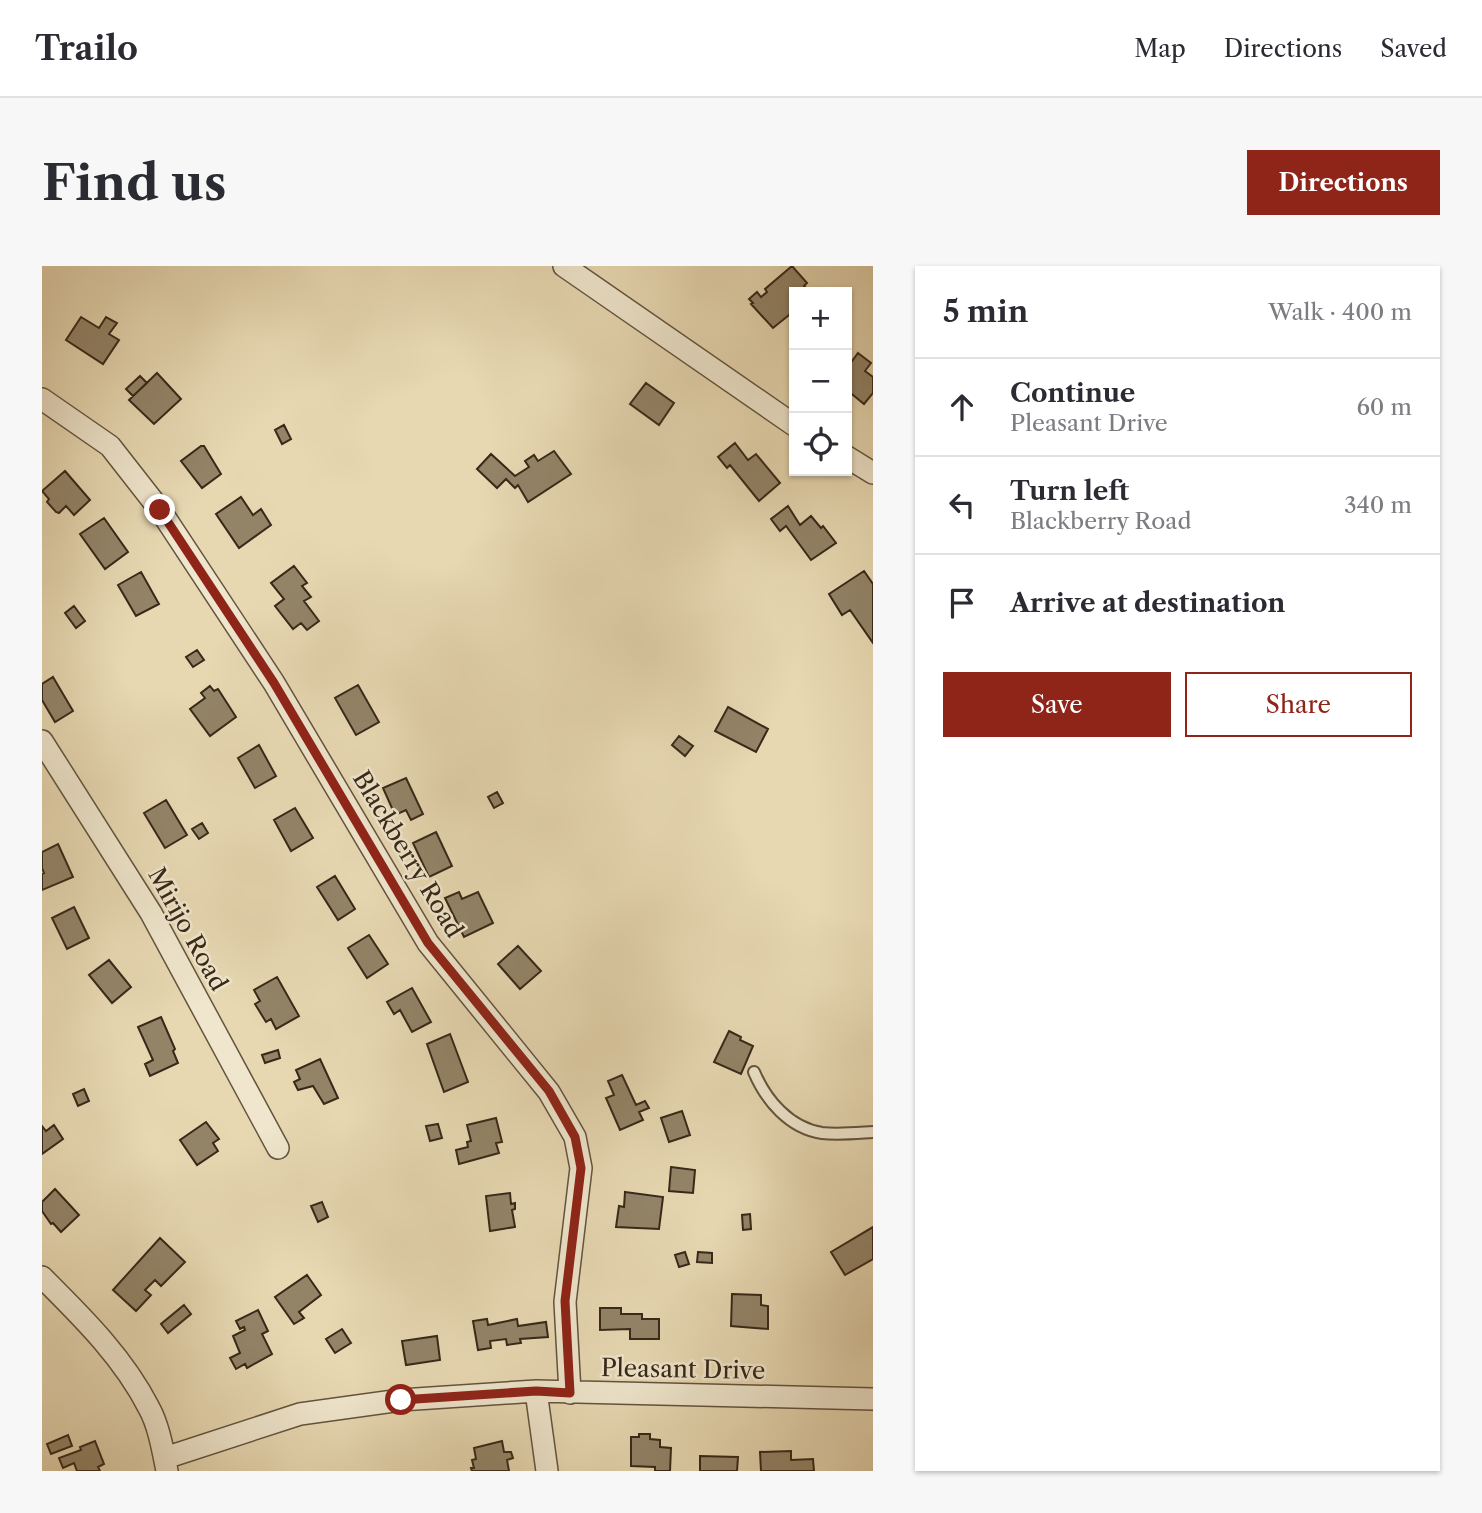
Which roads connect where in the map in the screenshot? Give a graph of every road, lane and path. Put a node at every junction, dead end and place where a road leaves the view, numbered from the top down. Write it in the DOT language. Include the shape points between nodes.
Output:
graph roads {
  1 [pos="564,266"];
  2 [pos="42,399"];
  3 [pos="789,422"];
  4 [pos="852,460"];
  5 [pos="873,473"];
  6 [pos="42,741"];
  7 [pos="754,1072"];
  8 [pos="873,1132"];
  9 [pos="278,1148"];
  10 [pos="42,1277"];
  11 [pos="536,1391"];
  12 [pos="570,1393"];
  13 [pos="873,1399"];
  14 [pos="166,1465"];
  15 [pos="547,1471"];
  1 -- 3 [label="street"];
  2 -- 12 [label="street, Blackberry Road" via="110,446 160,510 274,683 428,943 549,1091 575,1137 581,1168 565,1301"];
  4 -- 5 [label="street"];
  6 -- 9 [label="street, Mirijo Road" via="151,913"];
  7 -- 8 [label="lane" via="764,1095 806,1129"];
  10 -- 14 [label="street" via="122,1364 151,1410"];
  11 -- 12 [label="street, Pleasant Drive"];
  11 -- 14 [label="street, Pleasant Drive" via="401,1400 300,1414"];
  11 -- 15 [label="street"];
  12 -- 13 [label="street, Pleasant Drive"];
}
